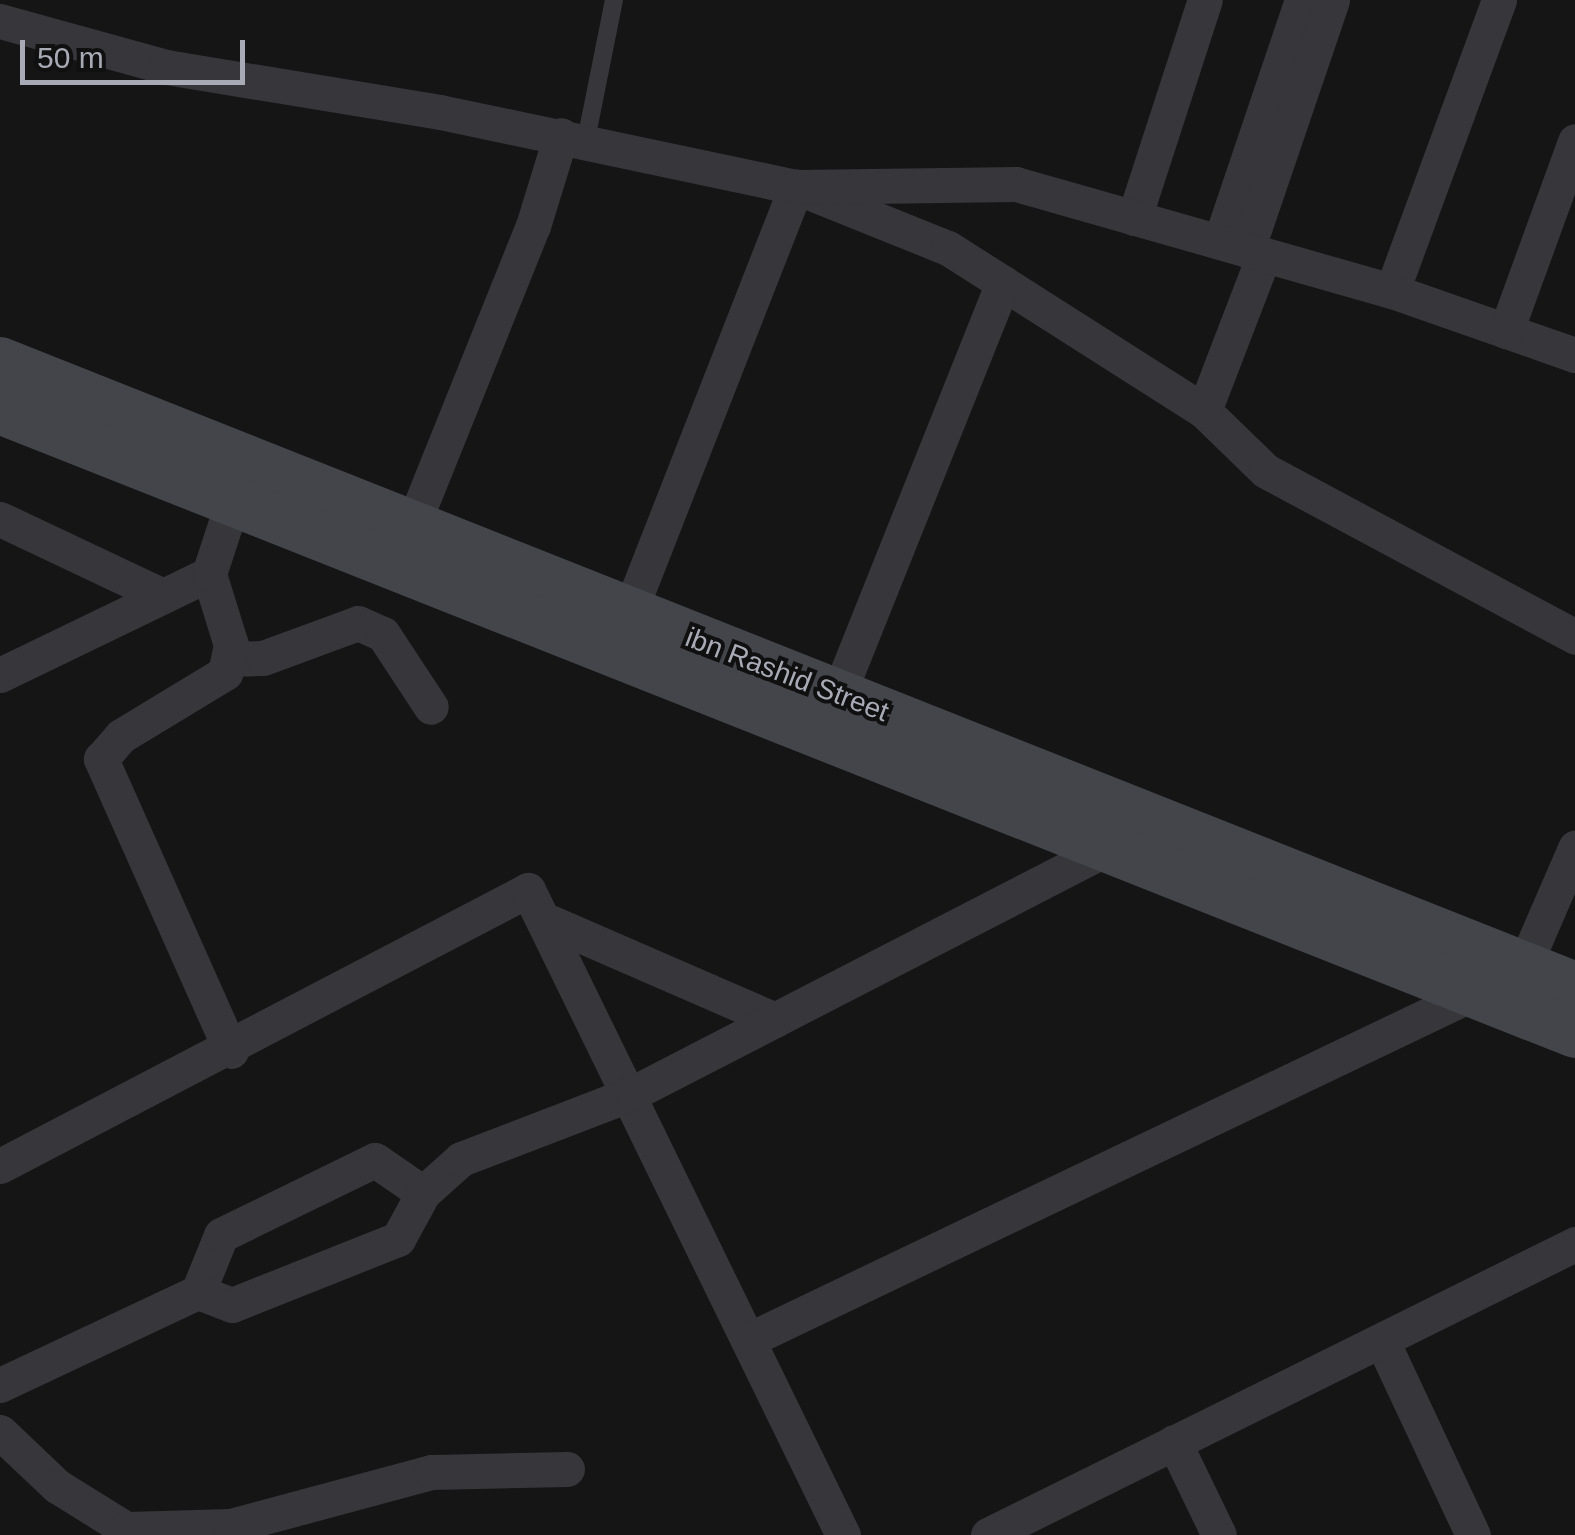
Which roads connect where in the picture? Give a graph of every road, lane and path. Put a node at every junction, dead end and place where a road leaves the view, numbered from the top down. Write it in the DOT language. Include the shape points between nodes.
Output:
graph roads {
  1 [pos="614,0"];
  2 [pos="1205,0"];
  3 [pos="1302,0"];
  4 [pos="1332,0"];
  5 [pos="1498,0"];
  6 [pos="0,21"];
  7 [pos="573,137"];
  8 [pos="1575,140"];
  9 [pos="974,185"];
  10 [pos="796,187"];
  11 [pos="1134,218"];
  12 [pos="948,248"];
  13 [pos="1244,249"];
  14 [pos="1003,283"];
  15 [pos="1392,291"];
  16 [pos="1506,331"];
  17 [pos="1575,355"];
  18 [pos="0,362"];
  19 [pos="0,410"];
  20 [pos="1204,411"];
  21 [pos="239,481"];
  22 [pos="0,519"];
  23 [pos="411,530"];
  24 [pos="209,574"];
  25 [pos="163,596"];
  26 [pos="629,613"];
  27 [pos="1575,637"];
  28 [pos="232,659"];
  29 [pos="0,675"];
  30 [pos="838,694"];
  31 [pos="431,707"];
  32 [pos="913,746"];
  33 [pos="1112,846"];
  34 [pos="1575,848"];
  35 [pos="543,920"];
  36 [pos="1524,966"];
  37 [pos="1575,987"];
  38 [pos="1472,994"];
  39 [pos="774,1020"];
  40 [pos="1575,1033"];
  41 [pos="231,1050"];
  42 [pos="632,1092"];
  43 [pos="0,1166"];
  44 [pos="423,1193"];
  45 [pos="1575,1244"];
  46 [pos="198,1292"];
  47 [pos="748,1340"];
  48 [pos="1383,1343"];
  49 [pos="0,1386"];
  50 [pos="0,1432"];
  51 [pos="1174,1442"];
  52 [pos="567,1469"];
  53 [pos="843,1535"];
  54 [pos="988,1535"];
  55 [pos="1220,1535"];
  56 [pos="1473,1535"];
  1 -- 7 [label="lane"];
  2 -- 11 [label="street"];
  3 -- 13 [label="street"];
  4 -- 13 [label="street"];
  5 -- 15 [label="street"];
  6 -- 7 [label="street" via="166,68"];
  7 -- 10 [label="street"];
  7 -- 23 [label="street"];
  8 -- 16 [label="street"];
  9 -- 10 [label="street"];
  9 -- 11 [label="street" via="1016,184"];
  9 -- 12 [label="street" via="950,211"];
  10 -- 12 [label="street"];
  10 -- 26 [label="street"];
  11 -- 13 [label="street"];
  12 -- 14 [label="street"];
  13 -- 15 [label="street"];
  13 -- 20 [label="street"];
  14 -- 20 [label="street"];
  14 -- 30 [label="street"];
  15 -- 16 [label="street"];
  16 -- 17 [label="street"];
  18 -- 21 [label="main road, ibn Rashid Street"];
  19 -- 21 [label="main road, ibn Rashid Street"];
  20 -- 27 [label="street" via="1266,471"];
  21 -- 23 [label="main road, ibn Rashid Street"];
  21 -- 24 [label="street"];
  21 -- 32 [label="main road, ibn Rashid Street"];
  22 -- 25 [label="street"];
  23 -- 26 [label="main road, ibn Rashid Street"];
  24 -- 25 [label="street"];
  24 -- 28 [label="street"];
  25 -- 29 [label="street"];
  26 -- 30 [label="main road, ibn Rashid Street"];
  28 -- 31 [label="street" via="262,658 358,623 383,634"];
  28 -- 41 [label="street" via="212,684 121,736 101,759"];
  30 -- 32 [label="main road, ibn Rashid Street"];
  32 -- 33 [label="main road, ibn Rashid Street"];
  32 -- 36 [label="main road, ibn Rashid Street"];
  33 -- 38 [label="main road, ibn Rashid Street"];
  33 -- 39 [label="street"];
  34 -- 36 [label="street"];
  35 -- 39 [label="street"];
  35 -- 41 [label="street" via="528,890"];
  35 -- 42 [label="street"];
  36 -- 37 [label="main road, ibn Rashid Street"];
  38 -- 40 [label="main road, ibn Rashid Street"];
  38 -- 47 [label="street"];
  39 -- 42 [label="street"];
  41 -- 43 [label="street"];
  42 -- 44 [label="street" via="461,1159"];
  42 -- 47 [label="street"];
  44 -- 46 [label="street" via="398,1239 232,1306"];
  44 -- 46 [label="street" via="375,1160 221,1235"];
  45 -- 48 [label="street"];
  46 -- 49 [label="street"];
  47 -- 53 [label="street"];
  48 -- 51 [label="street"];
  48 -- 56 [label="street"];
  50 -- 52 [label="street" via="57,1486 126,1529 232,1526 431,1472"];
  51 -- 54 [label="street"];
  51 -- 55 [label="street"];
}
